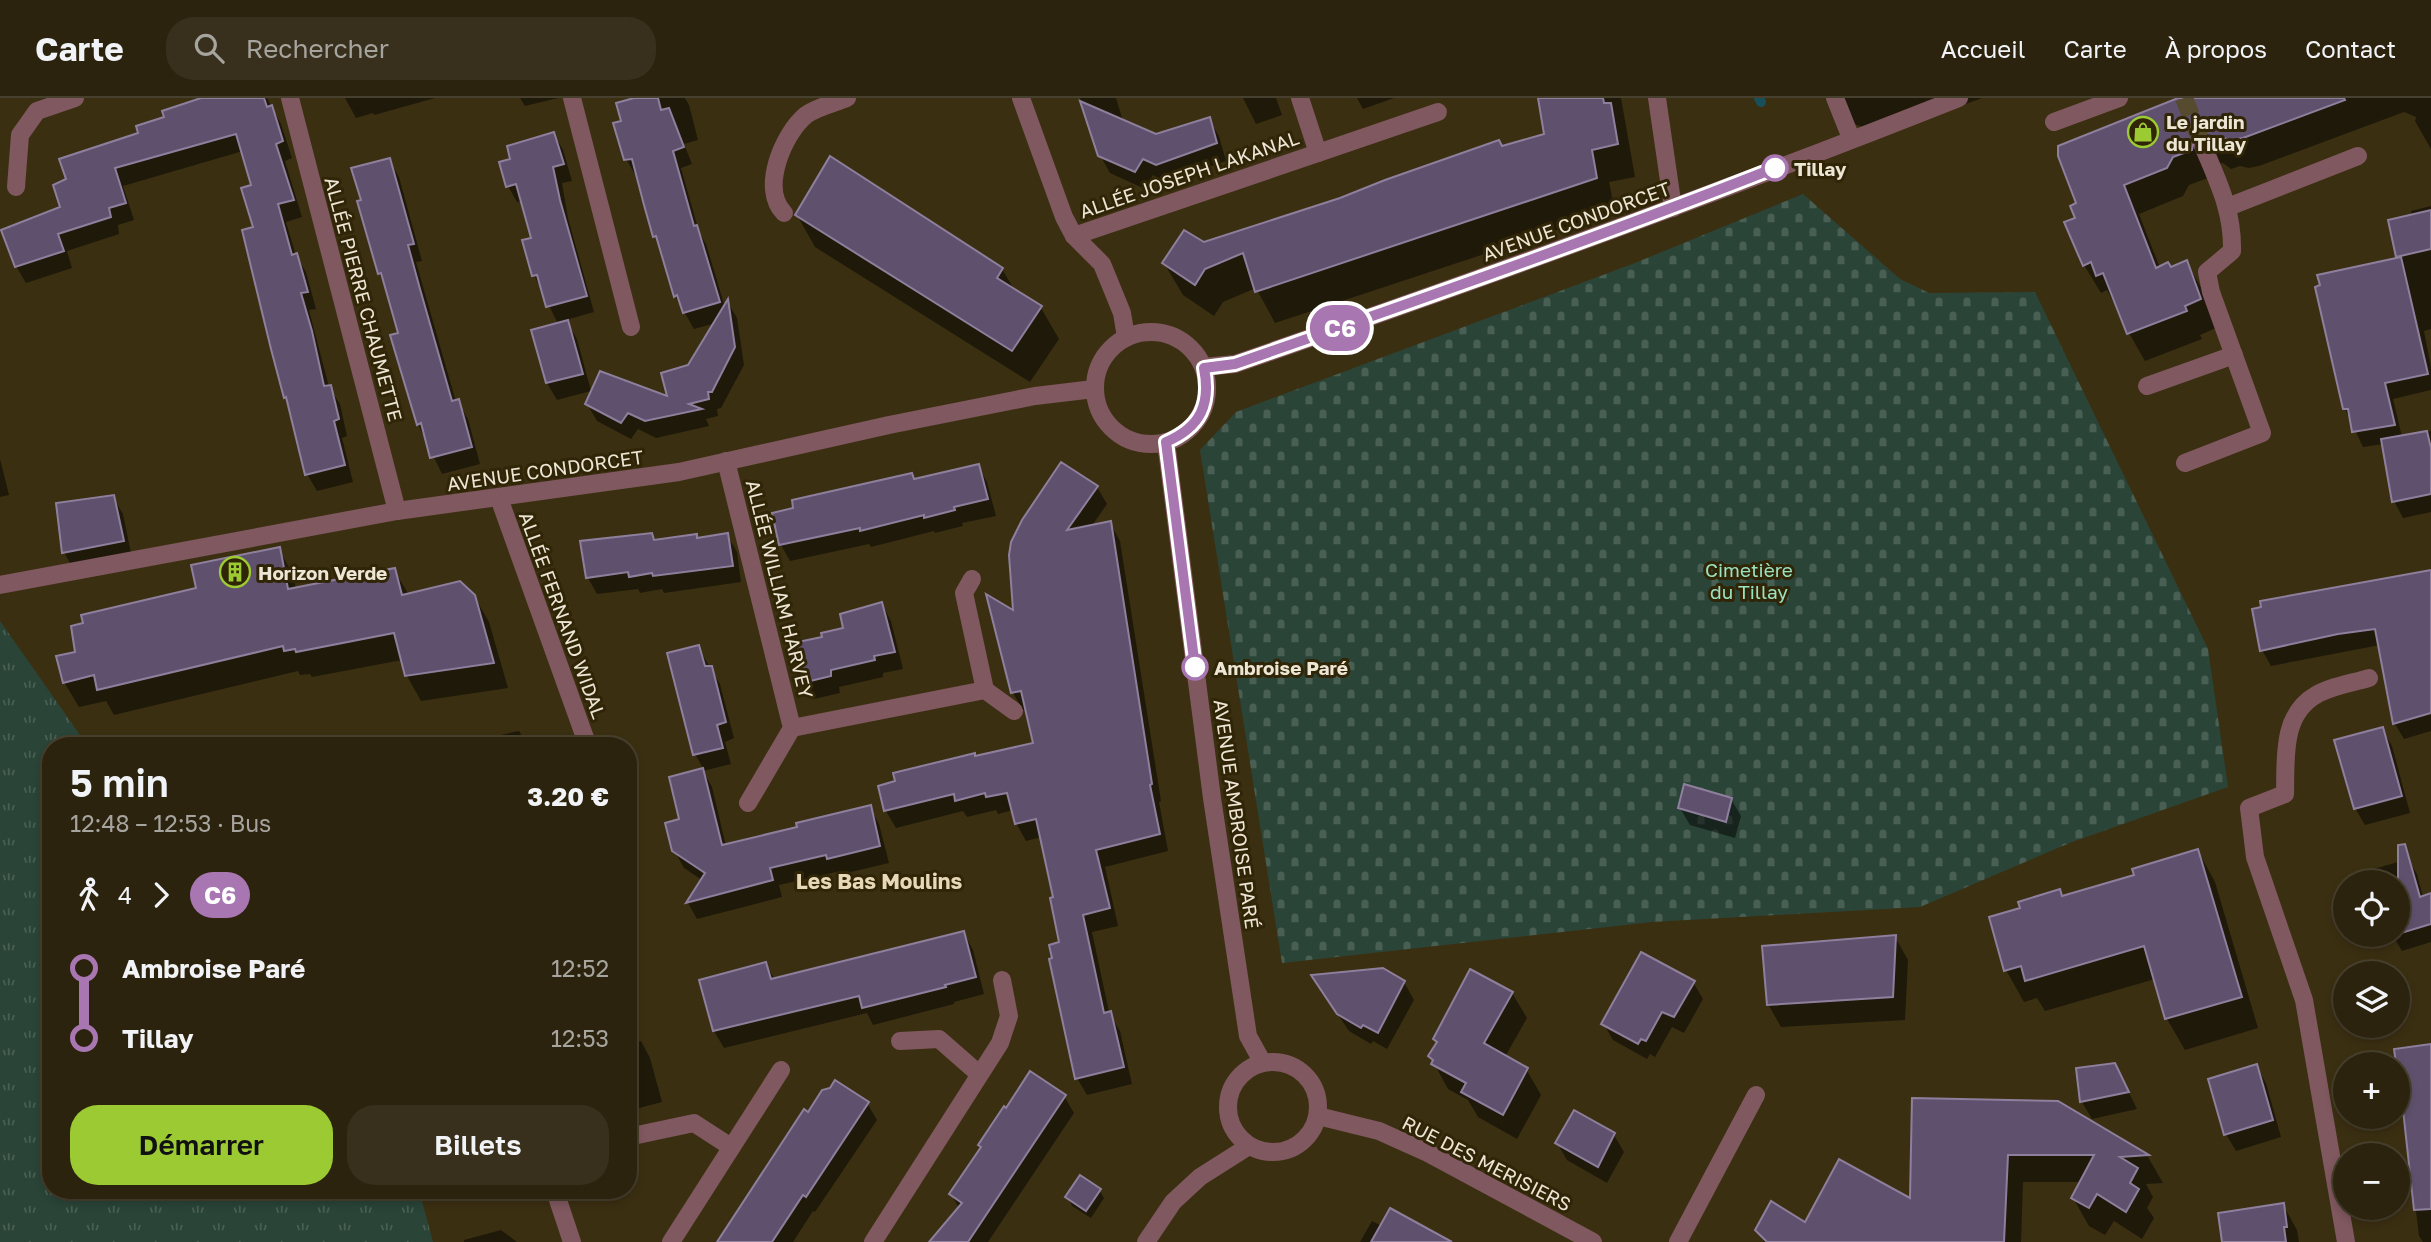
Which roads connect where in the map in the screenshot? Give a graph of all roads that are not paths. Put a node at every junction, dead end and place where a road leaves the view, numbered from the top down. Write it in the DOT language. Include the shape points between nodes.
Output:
graph roads {
  1 [pos="75,98"];
  2 [pos="290,98"];
  3 [pos="572,98"];
  4 [pos="847,98"];
  5 [pos="1021,98"];
  6 [pos="1300,98"];
  7 [pos="1657,98"];
  8 [pos="1835,98"];
  9 [pos="1959,98"];
  10 [pos="2119,98"];
  11 [pos="1438,113"];
  12 [pos="2053,122"];
  13 [pos="1852,138"];
  14 [pos="2203,145"];
  15 [pos="1318,153"];
  16 [pos="2358,156"];
  17 [pos="16,187"];
  18 [pos="2228,207"];
  19 [pos="1674,208"];
  20 [pos="784,214"];
  21 [pos="1074,236"];
  22 [pos="631,327"];
  23 [pos="1126,337"];
  24 [pos="2234,355"];
  25 [pos="1204,368"];
  26 [pos="2147,387"];
  27 [pos="1094,389"];
  28 [pos="1166,442"];
  29 [pos="726,461"];
  30 [pos="2185,463"];
  31 [pos="499,498"];
  32 [pos="397,511"];
  33 [pos="972,579"];
  34 [pos="0,584"];
  35 [pos="2369,678"];
  36 [pos="985,690"];
  37 [pos="1014,711"];
  38 [pos="792,728"];
  39 [pos="585,737"];
  40 [pos="748,803"];
  41 [pos="1002,980"];
  42 [pos="900,1041"];
  43 [pos="1263,1063"];
  44 [pos="781,1070"];
  45 [pos="979,1074"];
  46 [pos="1756,1095"];
  47 [pos="1318,1116"];
  48 [pos="637,1135"];
  49 [pos="1250,1146"];
  50 [pos="731,1147"];
  51 [pos="558,1199"];
  52 [pos="572,1242"];
  53 [pos="671,1242"];
  54 [pos="873,1242"];
  55 [pos="1146,1242"];
  56 [pos="1593,1242"];
  57 [pos="1678,1242"];
  58 [pos="2346,1242"];
  1 -- 17 [label="street" via="37,111 20,135"];
  2 -- 32 [label="street, ALLÉE PIERRE CHAUMETTE"];
  3 -- 22 [label="street"];
  4 -- 20 [label="street" via="807,114 790,134 773,186"];
  5 -- 21 [label="street"];
  6 -- 15 [label="street, ALLÉE JOSEPH LAKANAL"];
  7 -- 19 [label="street"];
  8 -- 13 [label="street"];
  9 -- 13 [label="street, AVENUE CONDORCET"];
  10 -- 12 [label="street"];
  11 -- 15 [label="street, ALLÉE JOSEPH LAKANAL"];
  13 -- 19 [label="street, AVENUE CONDORCET"];
  14 -- 18 [label="street"];
  15 -- 21 [label="street, ALLÉE JOSEPH LAKANAL"];
  16 -- 18 [label="street"];
  18 -- 24 [label="street" via="2232,251 2207,272"];
  19 -- 25 [label="street, AVENUE CONDORCET" via="1235,364"];
  21 -- 23 [label="street" via="1102,264 1122,313"];
  23 -- 25 [label="street" via="1141,332 1172,335 1196,354"];
  23 -- 27 [label="street" via="1103,359"];
  24 -- 26 [label="street"];
  24 -- 30 [label="street" via="2262,433"];
  25 -- 28 [label="street" via="1206,398 1201,413 1180,436"];
  27 -- 28 [label="street" via="1098,409 1126,439"];
  27 -- 29 [label="street, AVENUE CONDORCET" via="1035,396"];
  28 -- 43 [label="street, AVENUE AMBROISE PARÉ" via="1248,1036"];
  29 -- 31 [label="street, AVENUE CONDORCET"];
  29 -- 38 [label="street, ALLÉE WILLIAM HARVEY"];
  31 -- 32 [label="street, AVENUE CONDORCET"];
  31 -- 39 [label="street, ALLÉE FERNAND WIDAL"];
  32 -- 34 [label="street, AVENUE CONDORCET"];
  33 -- 36 [label="street" via="964,593"];
  35 -- 58 [label="street" via="2316,695 2295,715 2286,739 2285,793 2249,808 2255,857 2304,1000"];
  36 -- 37 [label="street"];
  36 -- 38 [label="street, ALLÉE WILLIAM HARVEY"];
  38 -- 40 [label="street, ALLÉE WILLIAM HARVEY"];
  41 -- 45 [label="street" via="1009,1016 1000,1044"];
  42 -- 45 [label="street" via="939,1039"];
  43 -- 47 [label="street" via="1292,1066 1308,1078 1317,1096"];
  43 -- 49 [label="street" via="1245,1071 1229,1095 1231,1124"];
  44 -- 50 [label="street"];
  45 -- 54 [label="street"];
  46 -- 57 [label="street"];
  47 -- 49 [label="street" via="1311,1131 1293,1148 1270,1153"];
  47 -- 56 [label="street, RUE DES MERISIERS" via="1379,1131 1428,1153"];
  48 -- 50 [label="street" via="694,1124"];
  49 -- 55 [label="street" via="1200,1177 1173,1202"];
  50 -- 53 [label="street"];
  51 -- 52 [label="street"];
}
